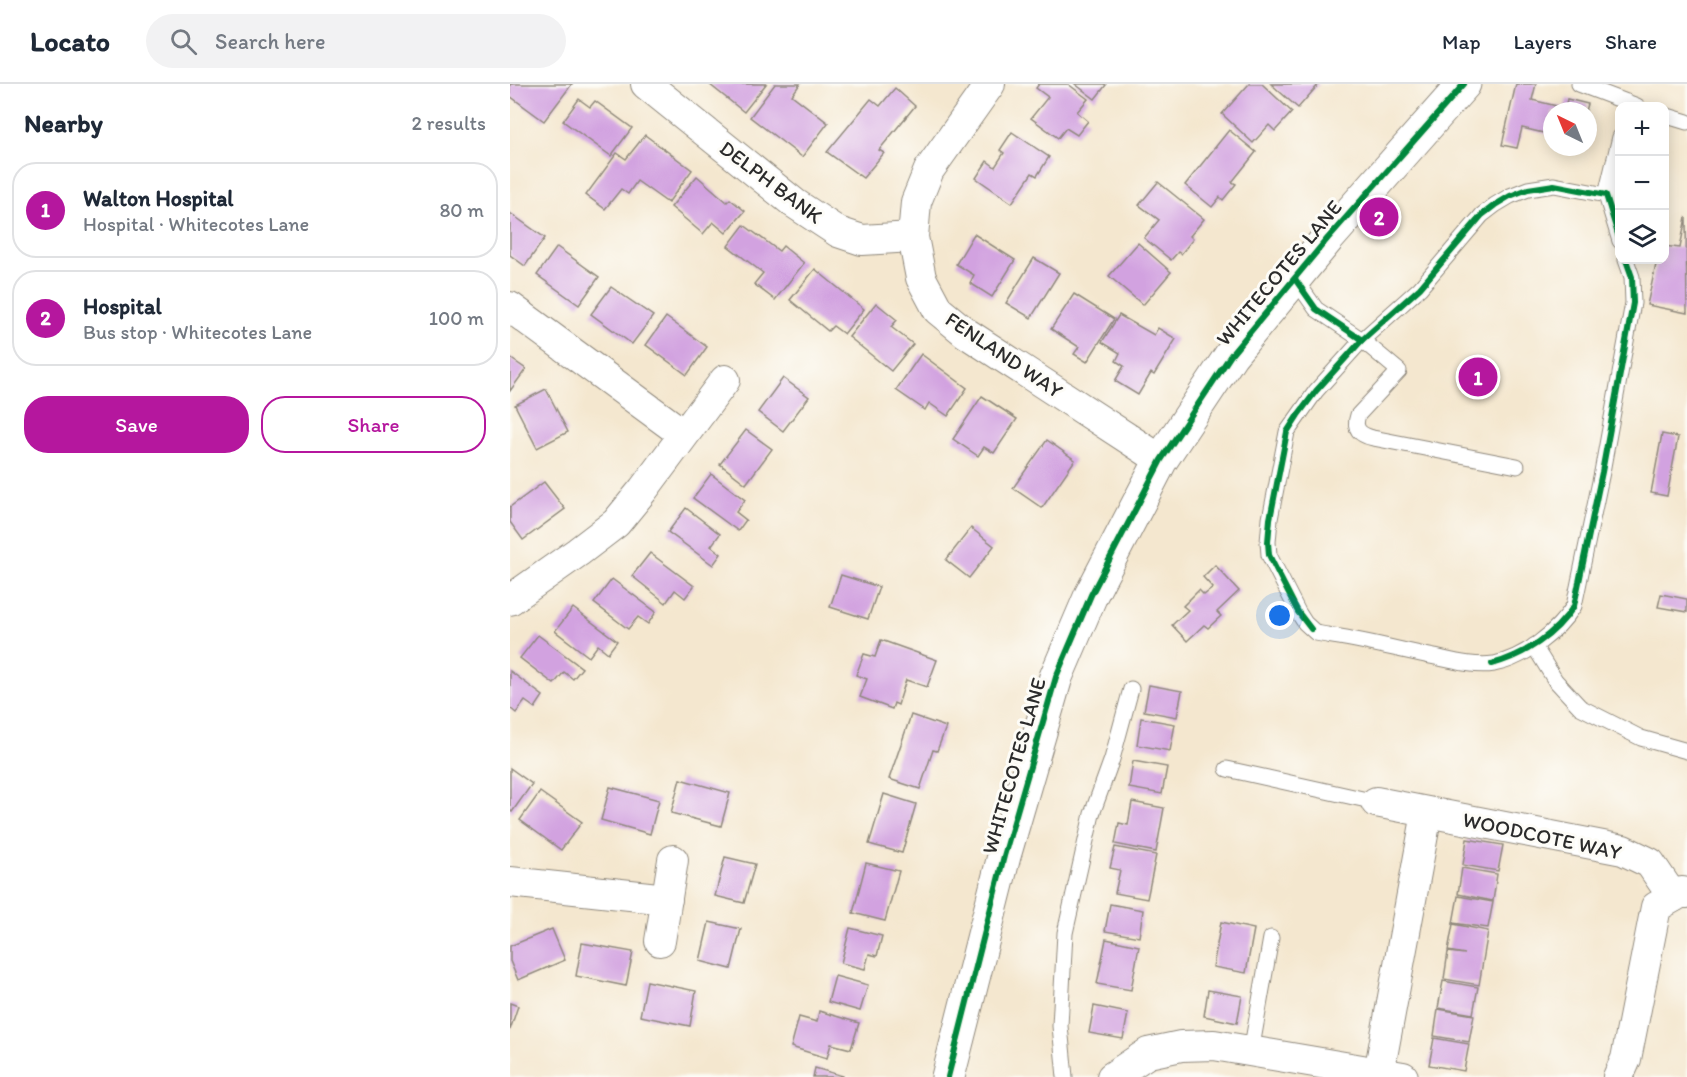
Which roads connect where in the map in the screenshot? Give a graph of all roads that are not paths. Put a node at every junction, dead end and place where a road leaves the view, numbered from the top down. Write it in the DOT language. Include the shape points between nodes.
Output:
graph roads {
  1 [pos="646,84"];
  2 [pos="990,84"];
  3 [pos="1464,84"];
  4 [pos="1579,84"];
  5 [pos="1623,102"];
  6 [pos="1669,116"];
  7 [pos="1687,122"];
  8 [pos="1615,156"];
  9 [pos="1606,195"];
  10 [pos="1615,225"];
  11 [pos="913,237"];
  12 [pos="1627,264"];
  13 [pos="1295,279"];
  14 [pos="510,307"];
  15 [pos="1362,340"];
  16 [pos="724,380"];
  17 [pos="683,434"];
  18 [pos="1161,460"];
  19 [pos="1517,465"];
  20 [pos="510,600"];
  21 [pos="1534,646"];
  22 [pos="1131,689"];
  23 [pos="1687,751"];
  24 [pos="1227,770"];
  25 [pos="1376,802"];
  26 [pos="1427,813"];
  27 [pos="674,860"];
  28 [pos="510,882"];
  29 [pos="1680,895"];
  30 [pos="668,899"];
  31 [pos="1271,938"];
  32 [pos="660,941"];
  33 [pos="1251,1052"];
  34 [pos="1391,1075"];
  35 [pos="948,1077"];
  36 [pos="1065,1077"];
  37 [pos="1112,1077"];
  38 [pos="1618,1077"];
  1 -- 11 [label="street, DELPH BANK" via="794,203 838,232 862,240"];
  2 -- 11 [label="street, FENLAND WAY" via="929,170 916,202"];
  3 -- 13 [label="street, WHITECOTES LANE"];
  4 -- 5 [label="lane"];
  6 -- 7 [label="lane"];
  8 -- 9 [label="lane"];
  9 -- 10 [label="lane"];
  9 -- 15 [label="lane" via="1554,185 1510,196 1482,215 1420,288"];
  11 -- 18 [label="street, FENLAND WAY" via="921,278 938,310 966,333"];
  12 -- 21 [label="lane" via="1633,303 1574,606 1564,621"];
  13 -- 15 [label="lane" via="1316,309"];
  13 -- 18 [label="street, WHITECOTES LANE" via="1231,355"];
  14 -- 17 [label="street"];
  15 -- 19 [label="lane" via="1399,371 1359,415 1356,423 1364,436"];
  15 -- 21 [label="lane" via="1316,391 1287,432 1268,542 1269,555 1298,612 1316,633 1462,663 1505,661"];
  16 -- 17 [label="street"];
  17 -- 20 [label="street" via="616,523"];
  18 -- 35 [label="street, WHITECOTES LANE" via="1091,595 1056,677"];
  21 -- 23 [label="lane" via="1580,707 1641,738"];
  22 -- 36 [label="lane" via="1092,814 1065,933 1060,1026"];
  24 -- 25 [label="lane"];
  25 -- 26 [label="street, WOODCOTE WAY"];
  26 -- 29 [label="street, WOODCOTE WAY" via="1623,850 1650,863"];
  26 -- 34 [label="street"];
  27 -- 30 [label="street"];
  28 -- 30 [label="street"];
  29 -- 38 [label="street, WOODCOTE WAY" via="1656,907 1626,1059"];
  30 -- 32 [label="street"];
  31 -- 33 [label="lane"];
  33 -- 34 [label="street"];
  33 -- 37 [label="street" via="1181,1046 1148,1053"];
}
